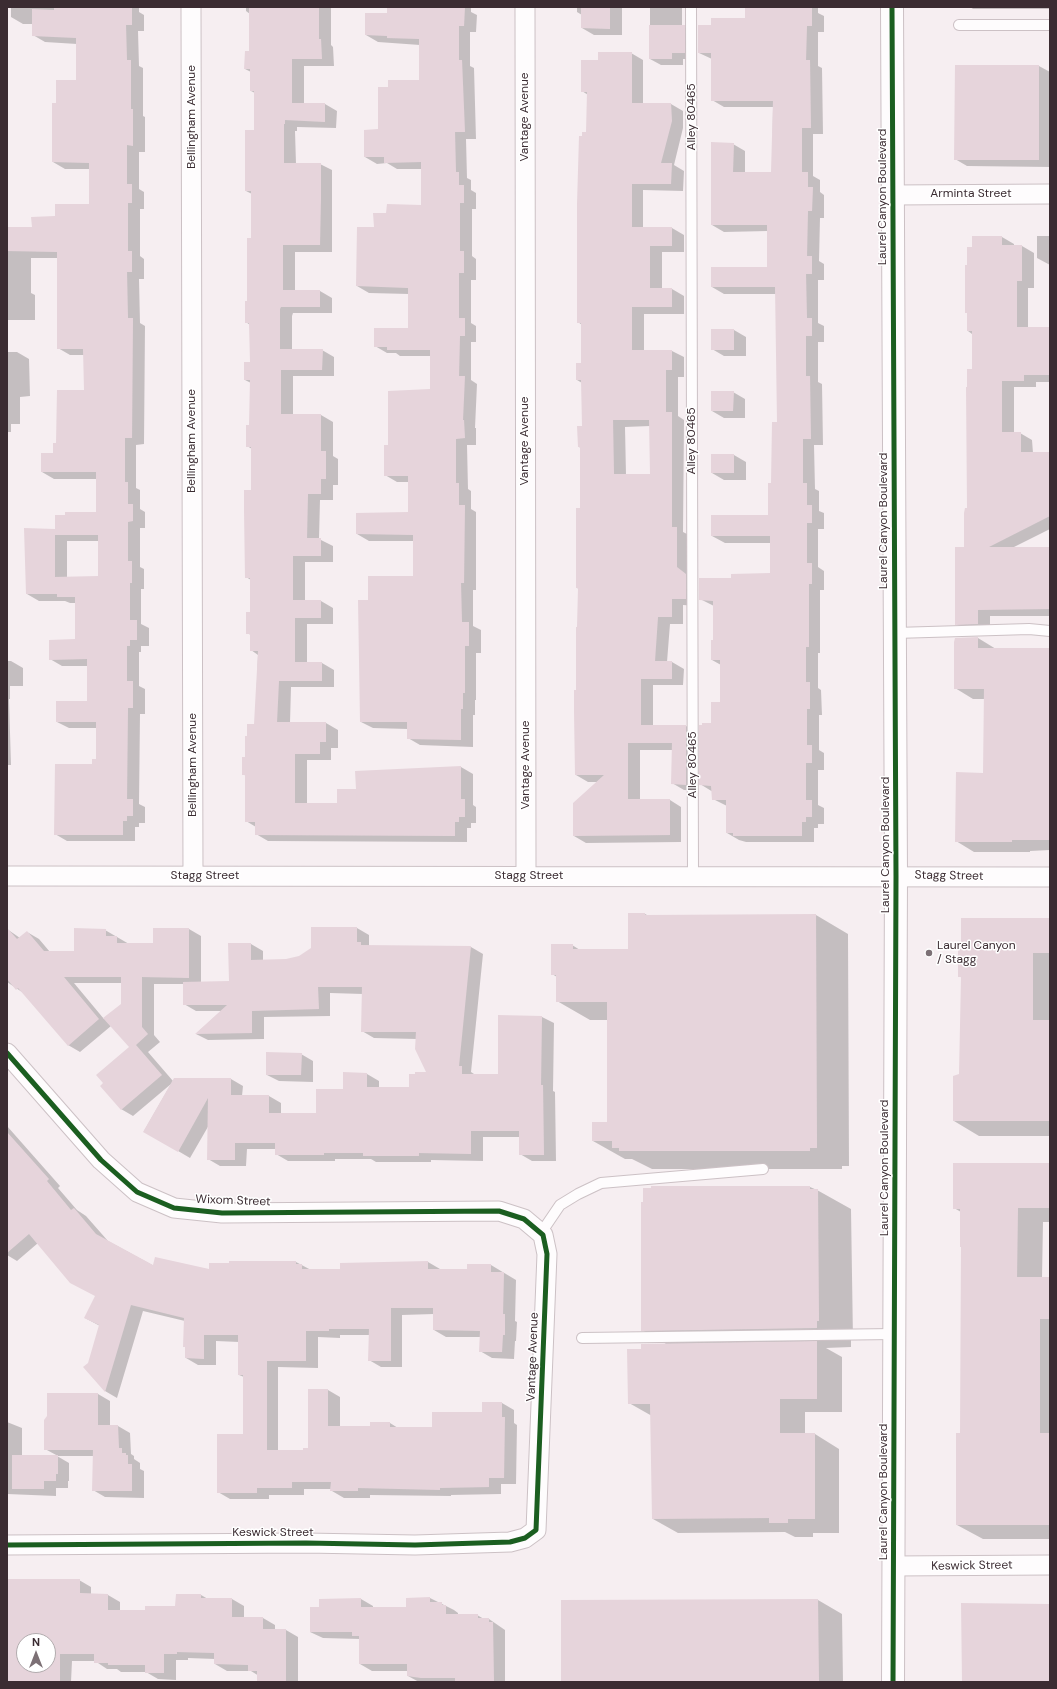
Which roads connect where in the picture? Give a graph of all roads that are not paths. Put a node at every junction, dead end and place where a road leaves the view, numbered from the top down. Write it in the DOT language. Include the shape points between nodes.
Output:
graph roads {
  1 [pos="191,7"];
  2 [pos="525,7"];
  3 [pos="692,7"];
  4 [pos="892,7"];
  5 [pos="959,25"];
  6 [pos="1050,25"];
  7 [pos="893,194"];
  8 [pos="1050,194"];
  9 [pos="1050,631"];
  10 [pos="895,633"];
  11 [pos="7,876"];
  12 [pos="193,876"];
  13 [pos="526,876"];
  14 [pos="693,876"];
  15 [pos="896,876"];
  16 [pos="1050,877"];
  17 [pos="7,1052"];
  18 [pos="762,1169"];
  19 [pos="541,1234"];
  20 [pos="894,1334"];
  21 [pos="582,1338"];
  22 [pos="536,1530"];
  23 [pos="7,1545"];
  24 [pos="1050,1565"];
  25 [pos="894,1566"];
  26 [pos="894,1682"];
  1 -- 12 [label="street, Bellingham Avenue"];
  2 -- 13 [label="street, Vantage Avenue"];
  3 -- 14 [label="lane, Alley 80465"];
  4 -- 7 [label="main road, Laurel Canyon Boulevard"];
  5 -- 6 [label="lane"];
  7 -- 8 [label="street, Arminta Street"];
  7 -- 10 [label="main road, Laurel Canyon Boulevard"];
  9 -- 10 [label="lane" via="1028,629"];
  10 -- 15 [label="main road, Laurel Canyon Boulevard"];
  11 -- 12 [label="street, Stagg Street"];
  12 -- 13 [label="street, Stagg Street"];
  13 -- 14 [label="street, Stagg Street"];
  14 -- 15 [label="street, Stagg Street"];
  15 -- 16 [label="street, Stagg Street"];
  15 -- 20 [label="main road, Laurel Canyon Boulevard"];
  17 -- 19 [label="street, Wixom Street" via="107,1165 137,1192 174,1208 222,1214 499,1211 524,1219"];
  18 -- 19 [label="lane" via="601,1183 560,1205"];
  19 -- 22 [label="street, Vantage Avenue" via="547,1254"];
  20 -- 21 [label="lane"];
  20 -- 25 [label="main road, Laurel Canyon Boulevard"];
  22 -- 23 [label="street, Keswick Street" via="525,1538 510,1542 415,1545"];
  24 -- 25 [label="street, Keswick Street"];
  25 -- 26 [label="main road, Laurel Canyon Boulevard"];
}
